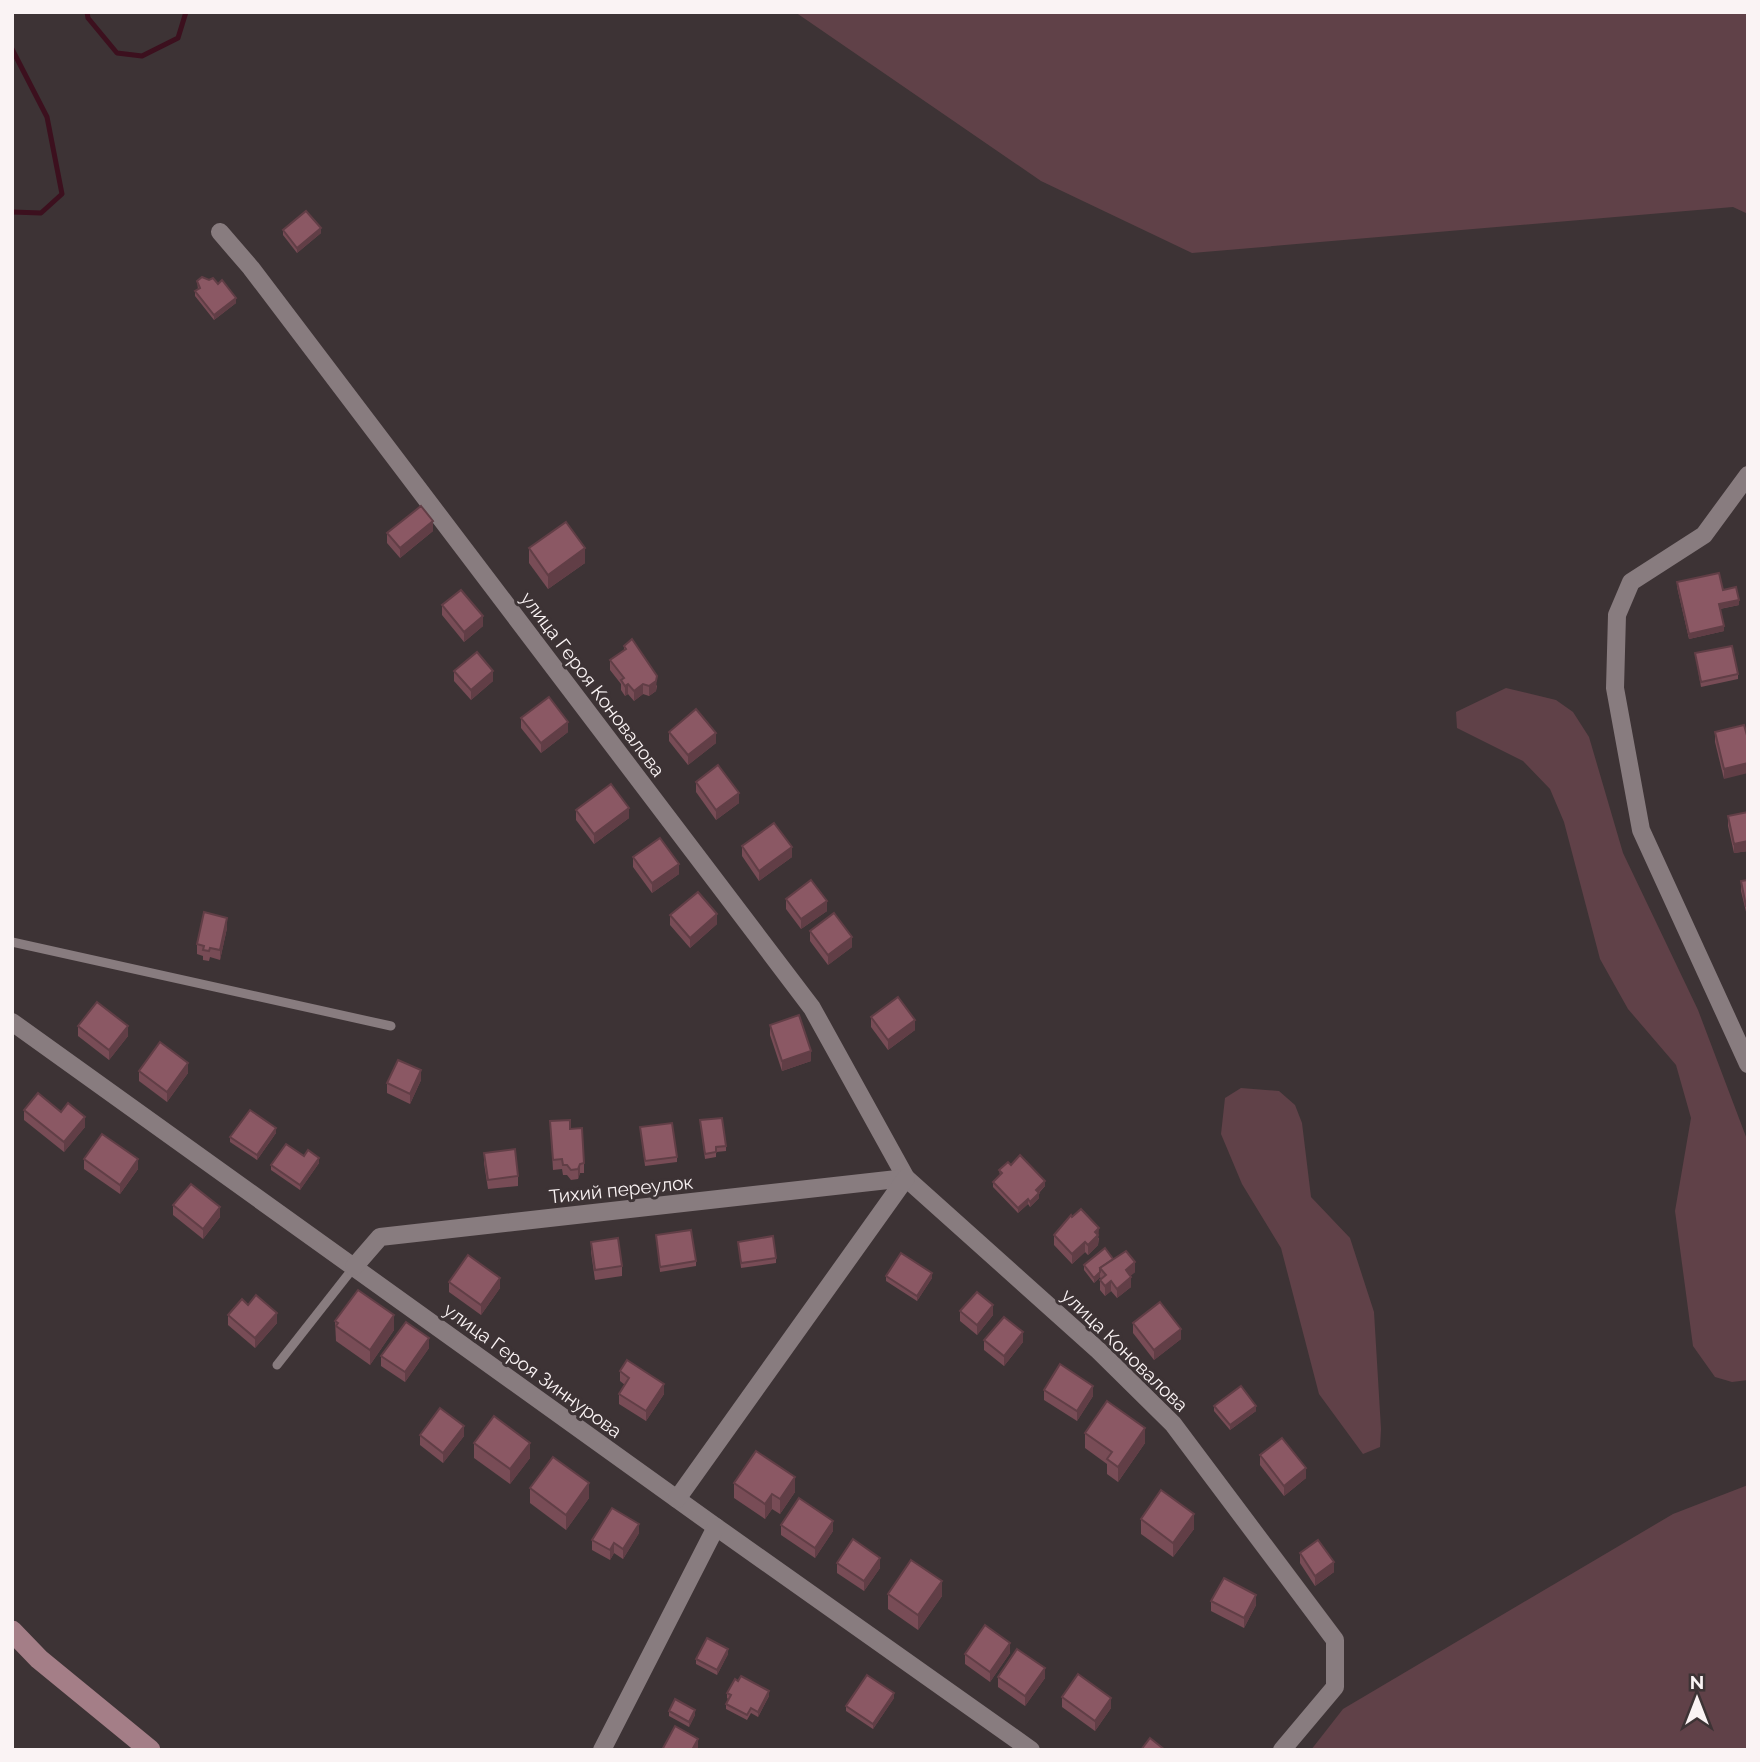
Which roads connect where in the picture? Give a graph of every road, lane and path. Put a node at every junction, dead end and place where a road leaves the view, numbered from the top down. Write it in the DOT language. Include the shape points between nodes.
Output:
graph roads {
  1 [pos="220,232"];
  2 [pos="1748,475"];
  3 [pos="12,942"];
  4 [pos="12,1022"];
  5 [pos="391,1026"];
  6 [pos="1748,1064"];
  7 [pos="906,1178"];
  8 [pos="354,1267"];
  9 [pos="277,1365"];
  10 [pos="677,1499"];
  11 [pos="716,1527"];
  12 [pos="12,1631"];
  13 [pos="150,1750"];
  14 [pos="602,1750"];
  15 [pos="1031,1750"];
  16 [pos="1282,1750"];
  1 -- 7 [label="street, улица Героя Коновалова" via="812,1007"];
  2 -- 6 [label="street" via="1704,535 1631,582 1617,615 1615,688 1642,830"];
  3 -- 5 [label="lane"];
  4 -- 8 [label="street, улица Героя Зиннурова"];
  7 -- 8 [label="street, Тихий переулок" via="380,1237"];
  7 -- 10 [label="street"];
  7 -- 16 [label="street, улица Коновалова" via="1174,1424 1335,1640 1335,1687"];
  8 -- 9 [label="lane"];
  8 -- 10 [label="street, улица Героя Зиннурова"];
  10 -- 11 [label="street, улица Героя Зиннурова"];
  11 -- 14 [label="street"];
  11 -- 15 [label="street, улица Героя Зиннурова"];
  12 -- 13 [label="street" via="39,1659"];
}
